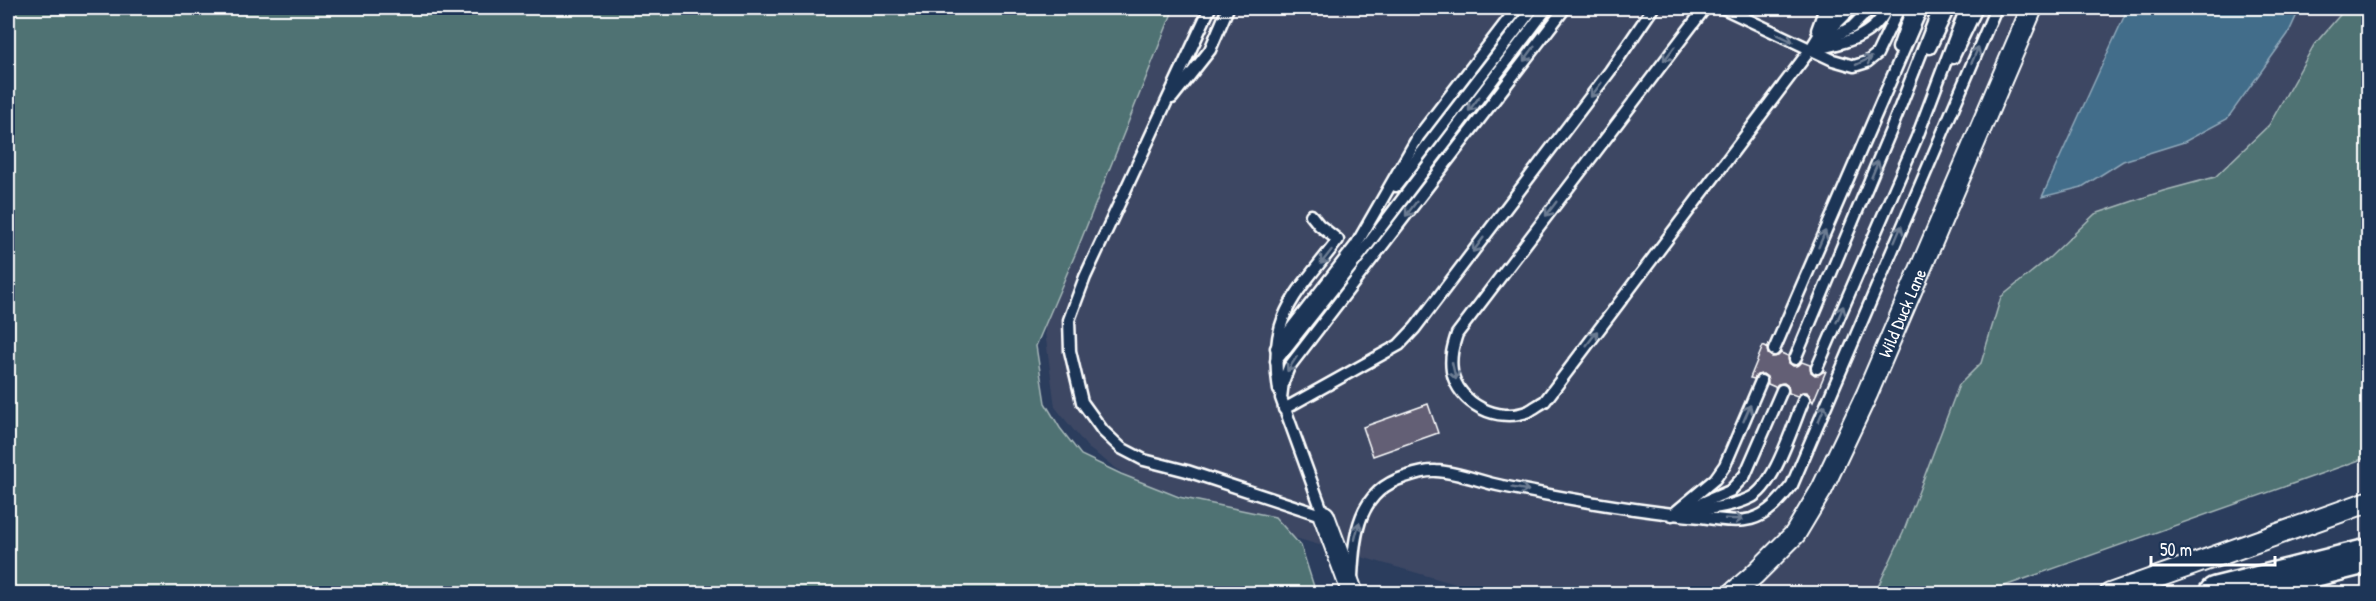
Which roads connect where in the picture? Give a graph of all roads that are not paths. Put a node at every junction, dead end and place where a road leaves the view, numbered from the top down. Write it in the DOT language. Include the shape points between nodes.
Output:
graph roads {
  1 [pos="1209,8"];
  2 [pos="1228,8"];
  3 [pos="1517,8"];
  4 [pos="1533,8"];
  5 [pos="1547,8"];
  6 [pos="1565,8"];
  7 [pos="1653,8"];
  8 [pos="1704,8"];
  9 [pos="1723,8"];
  10 [pos="1825,8"];
  11 [pos="1830,8"];
  12 [pos="1836,8"];
  13 [pos="1852,8"];
  14 [pos="1871,8"];
  15 [pos="1887,8"];
  16 [pos="1899,8"];
  17 [pos="1912,8"];
  18 [pos="1922,8"];
  19 [pos="1939,8"];
  20 [pos="1949,8"];
  21 [pos="1966,8"];
  22 [pos="1977,8"];
  23 [pos="1996,8"];
  24 [pos="2032,8"];
  25 [pos="1810,50"];
  26 [pos="1160,112"];
  27 [pos="1870,124"];
  28 [pos="1891,130"];
  29 [pos="1917,137"];
  30 [pos="1311,215"];
  31 [pos="1372,217"];
  32 [pos="1276,348"];
  33 [pos="1774,350"];
  34 [pos="1795,359"];
  35 [pos="1276,362"];
  36 [pos="1817,368"];
  37 [pos="1761,381"];
  38 [pos="1782,390"];
  39 [pos="1281,398"];
  40 [pos="1804,399"];
  41 [pos="1284,410"];
  42 [pos="2368,502"];
  43 [pos="1672,515"];
  44 [pos="1324,516"];
  45 [pos="2368,556"];
  46 [pos="2368,565"];
  47 [pos="1352,592"];
  48 [pos="1732,594"];
  49 [pos="2110,594"];
  50 [pos="2216,594"];
  51 [pos="2287,594"];
  1 -- 26 [label="lane"];
  2 -- 26 [label="lane" via="1210,50"];
  3 -- 31 [label="lane" via="1418,137"];
  4 -- 31 [label="lane"];
  5 -- 35 [label="lane, one-way"];
  6 -- 39 [label="lane, one-way" via="1289,366"];
  7 -- 41 [label="lane, one-way" via="1610,71 1399,345"];
  8 -- 25 [label="lane, one-way" via="1457,334 1451,352 1452,372 1460,390 1473,404 1510,415 1545,401"];
  9 -- 25 [label="lane, one-way"];
  10 -- 25 [label="lane"];
  11 -- 25 [label="lane"];
  12 -- 25 [label="lane"];
  13 -- 25 [label="lane"];
  14 -- 25 [label="lane" via="1852,27"];
  15 -- 25 [label="lane" via="1865,33 1845,44"];
  25 -- 16 [label="lane, one-way" via="1854,66 1867,62 1876,54"];
  17 -- 27 [label="lane"];
  18 -- 27 [label="lane"];
  19 -- 28 [label="lane"];
  20 -- 28 [label="lane"];
  21 -- 29 [label="lane"];
  22 -- 29 [label="lane"];
  43 -- 23 [label="lane, one-way" via="1752,518 1770,510 1792,485"];
  24 -- 48 [label="street, Wild Duck Lane" via="1868,394 1822,489 1795,534"];
  26 -- 44 [label="lane" via="1069,320 1070,351 1082,402 1121,448 1144,460"];
  33 -- 27 [label="lane, one-way"];
  34 -- 28 [label="lane, one-way"];
  36 -- 29 [label="lane, one-way"];
  30 -- 32 [label="lane, one-way" via="1338,240 1284,313"];
  31 -- 32 [label="lane" via="1356,245"];
  32 -- 35 [label="lane"];
  35 -- 39 [label="lane"];
  43 -- 37 [label="lane, one-way" via="1715,479 1725,465"];
  38 -- 43 [label="lane" via="1745,476 1722,495"];
  39 -- 41 [label="lane"];
  40 -- 43 [label="lane" via="1766,485 1752,498"];
  41 -- 44 [label="lane"];
  42 -- 49 [label="street"];
  47 -- 43 [label="lane, one-way" via="1354,544 1361,514 1374,494 1392,481 1417,473 1436,471"];
  44 -- 47 [label="street"];
  45 -- 50 [label="highway"];
  46 -- 51 [label="highway"];
}
